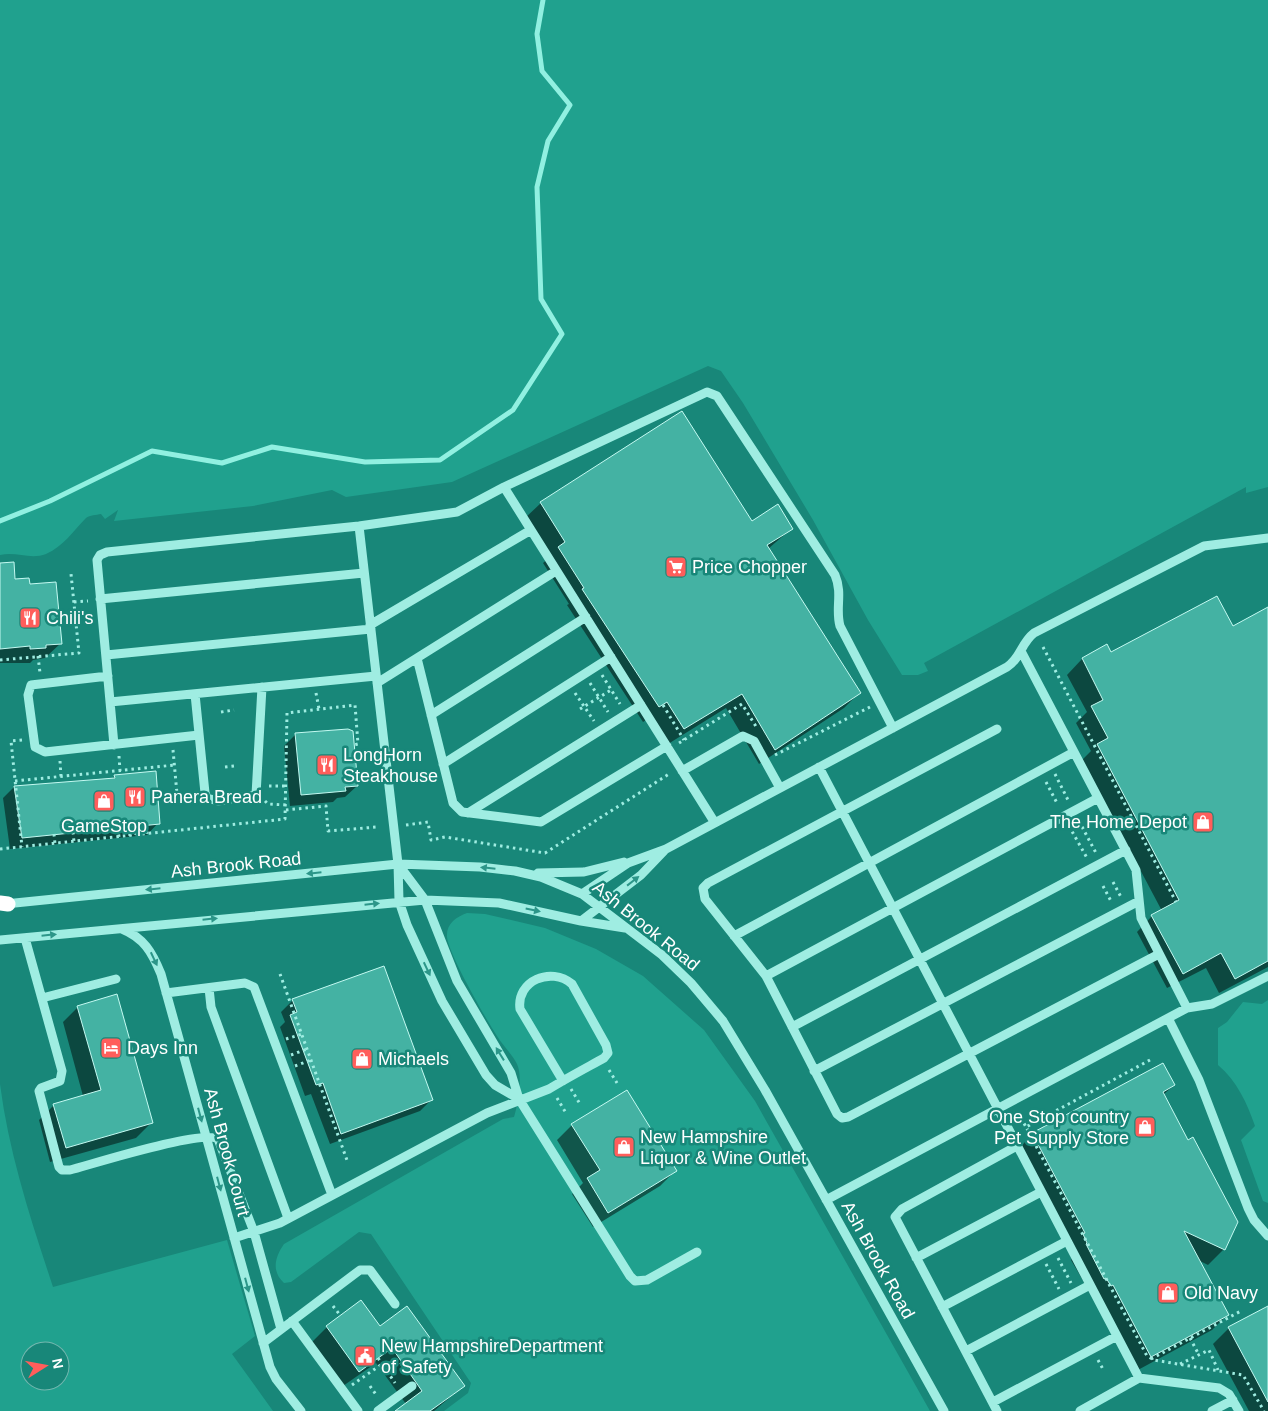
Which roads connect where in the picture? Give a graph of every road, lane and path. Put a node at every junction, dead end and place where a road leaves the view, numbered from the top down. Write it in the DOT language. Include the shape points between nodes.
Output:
graph roads {
  1 [pos="504,487"];
  2 [pos="359,526"];
  3 [pos="531,530"];
  4 [pos="1268,538"];
  5 [pos="556,571"];
  6 [pos="71,574"];
  7 [pos="364,574"];
  8 [pos="100,599"];
  9 [pos="586,617"];
  10 [pos="370,627"];
  11 [pos="1043,647"];
  12 [pos="1021,651"];
  13 [pos="106,655"];
  14 [pos="611,657"];
  15 [pos="417,658"];
  16 [pos="0,660"];
  17 [pos="597,666"];
  18 [pos="585,674"];
  19 [pos="108,676"];
  20 [pos="376,680"];
  21 [pos="570,684"];
  22 [pos="262,687"];
  23 [pos="611,690"];
  24 [pos="195,694"];
  25 [pos="599,697"];
  26 [pos="110,702"];
  27 [pos="879,702"];
  28 [pos="641,704"];
  29 [pos="663,705"];
  30 [pos="584,706"];
  31 [pos="580,709"];
  32 [pos="234,710"];
  33 [pos="221,712"];
  34 [pos="626,714"];
  35 [pos="431,715"];
  36 [pos="614,721"];
  37 [pos="893,728"];
  38 [pos="998,729"];
  39 [pos="600,730"];
  40 [pos="761,734"];
  41 [pos="199,735"];
  42 [pos="32,739"];
  43 [pos="684,740"];
  44 [pos="679,743"];
  45 [pos="114,745"];
  46 [pos="667,746"];
  47 [pos="770,748"];
  48 [pos="1074,752"];
  49 [pos="443,764"];
  50 [pos="234,766"];
  51 [pos="225,767"];
  52 [pos="819,767"];
  53 [pos="682,771"];
  54 [pos="15,781"];
  55 [pos="286,786"];
  56 [pos="780,788"];
  57 [pos="257,790"];
  58 [pos="177,794"];
  59 [pos="1098,798"];
  60 [pos="286,805"];
  61 [pos="286,810"];
  62 [pos="843,812"];
  63 [pos="468,813"];
  64 [pos="715,823"];
  65 [pos="146,825"];
  66 [pos="135,826"];
  67 [pos="129,827"];
  68 [pos="377,827"];
  69 [pos="118,828"];
  70 [pos="73,832"];
  71 [pos="54,834"];
  72 [pos="147,834"];
  73 [pos="136,835"];
  74 [pos="130,836"];
  75 [pos="119,837"];
  76 [pos="74,842"];
  77 [pos="55,844"];
  78 [pos="22,847"];
  79 [pos="666,849"];
  80 [pos="1126,850"];
  81 [pos="636,859"];
  82 [pos="869,863"];
  83 [pos="398,864"];
  84 [pos="515,871"];
  85 [pos="1103,886"];
  86 [pos="582,894"];
  87 [pos="425,900"];
  88 [pos="398,901"];
  89 [pos="1139,901"];
  90 [pos="1176,902"];
  91 [pos="3,904"];
  92 [pos="600,907"];
  93 [pos="892,908"];
  94 [pos="1117,912"];
  95 [pos="581,921"];
  96 [pos="119,928"];
  97 [pos="626,928"];
  98 [pos="734,936"];
  99 [pos="26,938"];
  100 [pos="0,940"];
  101 [pos="1159,954"];
  102 [pos="920,960"];
  103 [pos="280,974"];
  104 [pos="766,976"];
  105 [pos="1268,976"];
  106 [pos="116,979"];
  107 [pos="209,988"];
  108 [pos="166,993"];
  109 [pos="42,998"];
  110 [pos="943,1004"];
  111 [pos="1187,1008"];
  112 [pos="1168,1018"];
  113 [pos="792,1027"];
  114 [pos="969,1054"];
  115 [pos="1150,1060"];
  116 [pos="814,1071"];
  117 [pos="563,1081"];
  118 [pos="519,1099"];
  119 [pos="997,1108"];
  120 [pos="206,1137"];
  121 [pos="1017,1146"];
  122 [pos="348,1162"];
  123 [pos="1041,1192"];
  124 [pos="332,1195"];
  125 [pos="826,1200"];
  126 [pos="288,1218"];
  127 [pos="254,1232"];
  128 [pos="1268,1236"];
  129 [pos="234,1238"];
  130 [pos="1067,1241"];
  131 [pos="1053,1248"];
  132 [pos="697,1252"];
  133 [pos="1041,1255"];
  134 [pos="916,1258"];
  135 [pos="1090,1285"];
  136 [pos="1076,1292"];
  137 [pos="1064,1298"];
  138 [pos="395,1304"];
  139 [pos="942,1307"];
  140 [pos="1241,1311"];
  141 [pos="292,1321"];
  142 [pos="281,1329"];
  143 [pos="1117,1336"];
  144 [pos="1190,1338"];
  145 [pos="263,1343"];
  146 [pos="966,1351"];
  147 [pos="1199,1355"];
  148 [pos="378,1358"];
  149 [pos="1150,1359"];
  150 [pos="382,1364"];
  151 [pos="1180,1364"];
  152 [pos="1218,1370"];
  153 [pos="410,1375"];
  154 [pos="1139,1378"];
  155 [pos="412,1386"];
  156 [pos="344,1391"];
  157 [pos="1233,1400"];
  158 [pos="992,1402"];
  159 [pos="301,1411"];
  160 [pos="358,1411"];
  161 [pos="378,1411"];
  162 [pos="944,1411"];
  163 [pos="998,1411"];
  164 [pos="1080,1411"];
  165 [pos="1212,1411"];
  166 [pos="1239,1411"];
  167 [pos="1264,1411"];
  1 -- 2 [label="street" via="457,512"];
  1 -- 3 [label="street"];
  1 -- 27 [label="street" via="700,394 712,393 835,575 840,592 840,626"];
  2 -- 7 [label="street"];
  2 -- 8 [label="street" via="106,552 97,560"];
  3 -- 5 [label="street"];
  3 -- 10 [label="street"];
  4 -- 12 [label="street" via="1196,549 1034,633"];
  5 -- 9 [label="street"];
  5 -- 15 [label="street"];
  6 -- 16 [label="path" via="79,652"];
  7 -- 8 [label="street"];
  7 -- 10 [label="street"];
  8 -- 13 [label="street"];
  9 -- 14 [label="street"];
  9 -- 35 [label="street"];
  10 -- 13 [label="street"];
  10 -- 20 [label="street"];
  11 -- 90 [label="path"];
  12 -- 37 [label="street" via="1015,662 1007,667"];
  12 -- 48 [label="street"];
  13 -- 19 [label="street"];
  14 -- 17 [label="street"];
  14 -- 28 [label="street"];
  15 -- 20 [label="street"];
  15 -- 35 [label="street"];
  17 -- 18 [label="street"];
  17 -- 23 [label="path"];
  18 -- 21 [label="street"];
  18 -- 25 [label="path"];
  19 -- 26 [label="street"];
  19 -- 42 [label="street" via="31,685 28,694"];
  20 -- 22 [label="street"];
  20 -- 83 [label="street"];
  21 -- 30 [label="path"];
  21 -- 49 [label="street"];
  22 -- 24 [label="street"];
  22 -- 57 [label="street"];
  23 -- 25 [label="path"];
  23 -- 34 [label="path"];
  24 -- 26 [label="street"];
  24 -- 41 [label="street"];
  25 -- 30 [label="path"];
  25 -- 36 [label="path"];
  26 -- 45 [label="street"];
  27 -- 37 [label="street"];
  27 -- 47 [label="path" via="774,756"];
  28 -- 34 [label="street"];
  28 -- 46 [label="street"];
  29 -- 43 [label="path"];
  30 -- 31 [label="path"];
  30 -- 39 [label="path"];
  32 -- 33 [label="path"];
  34 -- 36 [label="street"];
  35 -- 49 [label="street"];
  36 -- 39 [label="street"];
  37 -- 52 [label="street"];
  38 -- 62 [label="street"];
  39 -- 63 [label="street"];
  40 -- 43 [label="path" via="742,704"];
  41 -- 45 [label="street"];
  41 -- 57 [label="street" via="206,798 218,801"];
  42 -- 45 [label="street" via="35,747 45,752"];
  42 -- 54 [label="path" via="11,741"];
  43 -- 44 [label="path"];
  46 -- 53 [label="street"];
  46 -- 63 [label="street" via="541,822"];
  48 -- 59 [label="street"];
  48 -- 82 [label="street"];
  49 -- 63 [label="street" via="454,807"];
  50 -- 51 [label="path"];
  52 -- 56 [label="street"];
  52 -- 62 [label="street"];
  53 -- 56 [label="street" via="743,736 754,741"];
  53 -- 64 [label="street"];
  54 -- 58 [label="path" via="174,765"];
  54 -- 78 [label="path"];
  55 -- 57 [label="path"];
  56 -- 64 [label="street"];
  57 -- 60 [label="path" via="268,804"];
  59 -- 80 [label="street"];
  59 -- 93 [label="street"];
  61 -- 68 [label="path" via="326,806 328,831"];
  62 -- 82 [label="street"];
  62 -- 98 [label="street" via="703,888 705,899"];
  64 -- 79 [label="street"];
  65 -- 72 [label="path"];
  66 -- 73 [label="path"];
  67 -- 74 [label="path"];
  69 -- 75 [label="path"];
  70 -- 76 [label="path"];
  71 -- 77 [label="path"];
  79 -- 81 [label="street"];
  92 -- 79 [label="street, one-way" via="648,869"];
  80 -- 89 [label="street" via="1136,870"];
  80 -- 102 [label="street"];
  81 -- 84 [label="street" via="571,873"];
  81 -- 86 [label="street"];
  82 -- 93 [label="street"];
  82 -- 98 [label="street"];
  84 -- 83 [label="street, Ash Brook Road, one-way"];
  83 -- 87 [label="street"];
  83 -- 88 [label="street"];
  83 -- 91 [label="street, Ash Brook Road, one-way"];
  84 -- 86 [label="street, Ash Brook Road" via="541,877"];
  85 -- 94 [label="path"];
  86 -- 92 [label="street, Ash Brook Road"];
  87 -- 88 [label="street"];
  87 -- 95 [label="street, one-way" via="499,903"];
  118 -- 87 [label="street, one-way" via="511,1073 457,981"];
  96 -- 88 [label="street, one-way"];
  88 -- 118 [label="street, one-way" via="424,963 456,1026 486,1075 495,1085"];
  89 -- 94 [label="street"];
  89 -- 101 [label="street" via="1141,918"];
  92 -- 95 [label="street"];
  92 -- 97 [label="street, Ash Brook Road"];
  93 -- 102 [label="street"];
  93 -- 104 [label="street"];
  94 -- 110 [label="street"];
  95 -- 97 [label="street"];
  99 -- 96 [label="street, one-way"];
  96 -- 108 [label="street, Ash Brook Court, one-way" via="142,940 150,950"];
  97 -- 125 [label="street, Ash Brook Road" via="662,955 691,983 722,1022 765,1090"];
  98 -- 104 [label="street"];
  99 -- 100 [label="street"];
  99 -- 109 [label="street"];
  101 -- 111 [label="street"];
  101 -- 114 [label="street"];
  102 -- 110 [label="street"];
  102 -- 113 [label="street"];
  103 -- 122 [label="path"];
  104 -- 113 [label="street"];
  105 -- 111 [label="street" via="1212,1004"];
  106 -- 109 [label="street"];
  107 -- 108 [label="street"];
  107 -- 124 [label="street" via="245,983 254,987"];
  107 -- 126 [label="street" via="212,1007"];
  108 -- 120 [label="street, Ash Brook Court, one-way"];
  109 -- 120 [label="street" via="62,1077 56,1083 41,1088 39,1096 62,1170"];
  110 -- 114 [label="street"];
  110 -- 116 [label="street"];
  111 -- 112 [label="street"];
  112 -- 119 [label="street"];
  112 -- 128 [label="street" via="1199,1080 1248,1208"];
  113 -- 116 [label="street"];
  114 -- 116 [label="street" via="842,1118 832,1107"];
  114 -- 119 [label="street"];
  115 -- 149 [label="path" via="1026,1127"];
  117 -- 117 [label="street, Ash Brook Court" via="604,1058 608,1049 572,984 554,974 528,986 519,1002 520,1009"];
  117 -- 118 [label="street, Ash Brook Court" via="534,1096"];
  118 -- 124 [label="street, Ash Brook Court"];
  118 -- 132 [label="street" via="635,1281 647,1280"];
  119 -- 121 [label="street"];
  119 -- 125 [label="street"];
  120 -- 127 [label="street" via="214,1136 222,1146"];
  120 -- 129 [label="street, Ash Brook Court, one-way"];
  121 -- 123 [label="street"];
  121 -- 134 [label="street" via="897,1213 897,1222"];
  123 -- 130 [label="street"];
  123 -- 134 [label="street"];
  124 -- 126 [label="street, Ash Brook Court"];
  125 -- 162 [label="street, Ash Brook Road"];
  126 -- 127 [label="street, Ash Brook Court"];
  127 -- 129 [label="street, Ash Brook Court"];
  127 -- 142 [label="street"];
  129 -- 145 [label="street, one-way"];
  130 -- 131 [label="street"];
  130 -- 135 [label="street"];
  131 -- 133 [label="street"];
  131 -- 136 [label="path"];
  133 -- 137 [label="path"];
  133 -- 139 [label="street"];
  134 -- 139 [label="street"];
  135 -- 136 [label="street"];
  135 -- 143 [label="street"];
  136 -- 137 [label="street"];
  137 -- 146 [label="street"];
  138 -- 141 [label="street" via="370,1270 365,1269 355,1273"];
  139 -- 146 [label="street"];
  140 -- 144 [label="path"];
  141 -- 142 [label="street"];
  141 -- 156 [label="street"];
  142 -- 145 [label="street"];
  143 -- 154 [label="street"];
  143 -- 158 [label="street"];
  144 -- 147 [label="path"];
  144 -- 149 [label="path"];
  145 -- 159 [label="street" via="272,1373"];
  146 -- 158 [label="street"];
  147 -- 151 [label="path"];
  147 -- 152 [label="path" via="1209,1350"];
  148 -- 150 [label="path"];
  149 -- 151 [label="path"];
  150 -- 153 [label="path" via="387,1371 400,1362"];
  150 -- 156 [label="path"];
  151 -- 152 [label="path"];
  152 -- 167 [label="path" via="1243,1375"];
  154 -- 157 [label="street" via="1219,1388"];
  154 -- 164 [label="street"];
  155 -- 161 [label="street"];
  156 -- 160 [label="street"];
  157 -- 165 [label="street"];
  157 -- 166 [label="street"];
  158 -- 163 [label="street"];
}
